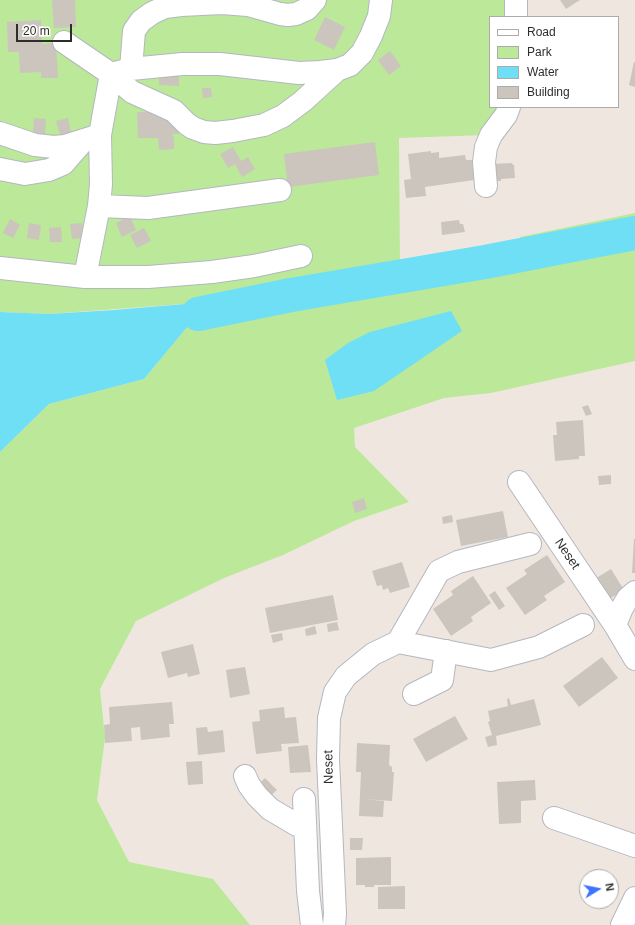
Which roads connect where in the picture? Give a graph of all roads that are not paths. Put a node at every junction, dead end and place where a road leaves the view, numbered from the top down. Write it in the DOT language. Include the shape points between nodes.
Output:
graph roads {
  1 [pos="315,0"];
  2 [pos="381,0"];
  3 [pos="516,0"];
  4 [pos="516,16"];
  5 [pos="64,42"];
  6 [pos="337,70"];
  7 [pos="121,72"];
  8 [pos="509,108"];
  9 [pos="0,133"];
  10 [pos="92,137"];
  11 [pos="0,169"];
  12 [pos="486,186"];
  13 [pos="280,190"];
  14 [pos="99,206"];
  15 [pos="301,256"];
  16 [pos="0,268"];
  17 [pos="85,277"];
  18 [pos="519,482"];
  19 [pos="530,544"];
  20 [pos="635,592"];
  21 [pos="583,625"];
  22 [pos="615,625"];
  23 [pos="398,642"];
  24 [pos="446,651"];
  25 [pos="635,659"];
  26 [pos="414,694"];
  27 [pos="245,776"];
  28 [pos="304,799"];
  29 [pos="554,818"];
  30 [pos="305,828"];
  31 [pos="635,846"];
  32 [pos="635,898"];
  33 [pos="312,925"];
  34 [pos="334,925"];
  35 [pos="622,925"];
  1 -- 7 [label="street" via="307,10 288,15 248,5 222,3 165,7 152,13 134,31"];
  2 -- 6 [label="street" via="379,16 362,53 350,64"];
  3 -- 4 [label="street"];
  5 -- 7 [label="street"];
  6 -- 7 [label="street" via="299,73 220,64 182,64"];
  6 -- 7 [label="street" via="283,116 264,125 215,133 193,128 174,110 132,92"];
  7 -- 10 [label="street"];
  8 -- 12 [label="street" via="486,147"];
  9 -- 10 [label="street" via="35,145 54,147"];
  10 -- 11 [label="street" via="63,164 49,170 25,174"];
  10 -- 14 [label="street" via="101,184"];
  13 -- 14 [label="street" via="148,208"];
  14 -- 17 [label="street"];
  15 -- 17 [label="street" via="212,272 148,277"];
  16 -- 17 [label="street"];
  18 -- 22 [label="street, Neset"];
  19 -- 23 [label="street" via="458,562 439,571"];
  20 -- 22 [label="street" via="628,598"];
  21 -- 24 [label="street" via="539,647 491,660"];
  22 -- 25 [label="street, Neset"];
  23 -- 24 [label="street"];
  23 -- 34 [label="street, Neset" via="373,654 346,676 336,692 329,718"];
  24 -- 26 [label="street" via="442,680"];
  27 -- 30 [label="street" via="257,796 270,809"];
  28 -- 30 [label="street"];
  29 -- 31 [label="street"];
  30 -- 33 [label="street"];
  32 -- 35 [label="street"];
}
